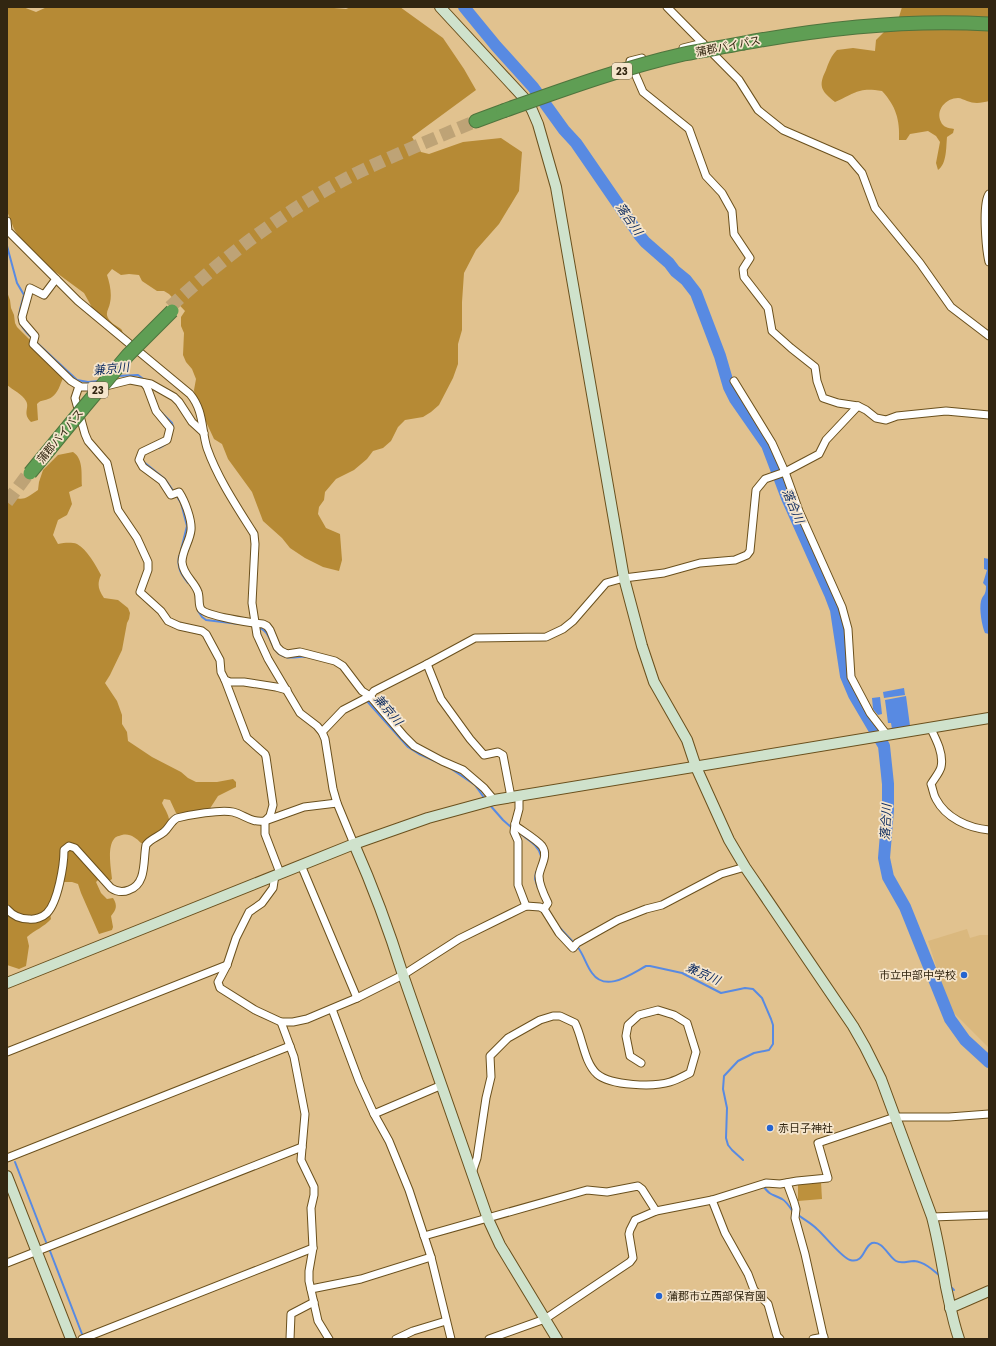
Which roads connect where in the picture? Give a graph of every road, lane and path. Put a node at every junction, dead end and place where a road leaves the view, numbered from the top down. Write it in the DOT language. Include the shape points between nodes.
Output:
graph roads {
  1 [pos="440,7"];
  2 [pos="667,7"];
  3 [pos="989,24"];
  4 [pos="989,29"];
  5 [pos="703,43"];
  6 [pos="744,45"];
  7 [pos="477,123"];
  8 [pos="989,194"];
  9 [pos="7,221"];
  10 [pos="989,262"];
  11 [pos="56,279"];
  12 [pos="171,309"];
  13 [pos="989,336"];
  14 [pos="734,381"];
  15 [pos="147,383"];
  16 [pos="79,386"];
  17 [pos="858,406"];
  18 [pos="989,415"];
  19 [pos="204,433"];
  20 [pos="28,472"];
  21 [pos="784,472"];
  22 [pos="624,578"];
  23 [pos="256,626"];
  24 [pos="427,664"];
  25 [pos="224,680"];
  26 [pos="287,690"];
  27 [pos="369,696"];
  28 [pos="989,718"];
  29 [pos="930,727"];
  30 [pos="322,732"];
  31 [pos="886,736"];
  32 [pos="696,767"];
  33 [pos="515,797"];
  34 [pos="490,801"];
  35 [pos="337,802"];
  36 [pos="265,821"];
  37 [pos="515,827"];
  38 [pos="989,830"];
  39 [pos="354,844"];
  40 [pos="301,865"];
  41 [pos="745,867"];
  42 [pos="278,874"];
  43 [pos="526,906"];
  44 [pos="546,907"];
  45 [pos="7,909"];
  46 [pos="227,966"];
  47 [pos="403,975"];
  48 [pos="7,983"];
  49 [pos="357,998"];
  50 [pos="332,1009"];
  51 [pos="281,1022"];
  52 [pos="290,1046"];
  53 [pos="7,1052"];
  54 [pos="640,1062"];
  55 [pos="442,1085"];
  56 [pos="374,1114"];
  57 [pos="989,1114"];
  58 [pos="895,1117"];
  59 [pos="302,1147"];
  60 [pos="7,1158"];
  61 [pos="472,1173"];
  62 [pos="7,1176"];
  63 [pos="787,1183"];
  64 [pos="712,1200"];
  65 [pos="656,1211"];
  66 [pos="989,1215"];
  67 [pos="932,1217"];
  68 [pos="488,1219"];
  69 [pos="424,1236"];
  70 [pos="313,1248"];
  71 [pos="37,1251"];
  72 [pos="431,1257"];
  73 [pos="7,1263"];
  74 [pos="311,1289"];
  75 [pos="989,1291"];
  76 [pos="314,1302"];
  77 [pos="950,1308"];
  78 [pos="545,1319"];
  79 [pos="446,1321"];
  80 [pos="824,1338"];
  81 [pos="72,1339"];
  82 [pos="82,1339"];
  83 [pos="290,1339"];
  84 [pos="329,1339"];
  85 [pos="396,1339"];
  86 [pos="451,1339"];
  87 [pos="489,1339"];
  88 [pos="557,1339"];
  89 [pos="780,1339"];
  90 [pos="813,1339"];
  91 [pos="959,1339"];
  1 -- 22 [label="street" via="525,99 538,124 557,195"];
  2 -- 5 [label="street"];
  3 -- 6 [label="highway, 蒲郡バイパス / 23" via="909,22 847,27 797,33"];
  4 -- 6 [label="highway, 蒲郡バイパス / 23" via="910,27 847,31"];
  5 -- 13 [label="street" via="738,80 758,110 770,120 783,130 850,159 862,173 875,208 920,263 951,307"];
  5 -- 17 [label="street" via="630,62 643,92 690,129 706,176 722,193 732,211 734,234 750,258 743,269 744,277 768,308 772,331 815,366 823,398"];
  6 -- 7 [label="highway, 蒲郡バイパス / 23, bridge" via="683,54 642,65 575,86"];
  8 -- 10 [label="street" via="985,217"];
  9 -- 11 [label="street" via="8,231"];
  11 -- 16 [label="street" via="44,295 30,288 23,322 35,336 33,344"];
  11 -- 19 [label="street" via="78,302 194,398 202,417"];
  12 -- 20 [label="highway, 蒲郡バイパス / 23, bridge" via="126,353"];
  14 -- 21 [label="street" via="772,443"];
  15 -- 16 [label="street" via="130,380 102,387"];
  15 -- 19 [label="street" via="174,397 192,422"];
  15 -- 23 [label="street" via="156,411 170,428 167,440 142,452 139,460 143,467 162,481 171,495 179,492 185,501 191,530 182,563 184,571 198,591 200,608 205,613"];
  16 -- 25 [label="street" via="75,398 85,434 107,463 118,510 137,538 148,562 148,570 140,592 168,621 206,634 220,660"];
  17 -- 18 [label="street" via="876,418 886,420 897,416 946,411"];
  17 -- 21 [label="street" via="826,440 819,454"];
  19 -- 23 [label="street" via="207,448 221,480 254,534 252,603"];
  21 -- 22 [label="street" via="765,479 756,490 750,552 747,555 735,560 700,563 664,573"];
  21 -- 31 [label="street" via="842,607 848,629 850,677"];
  22 -- 24 [label="street" via="606,583 573,622 546,637 475,638"];
  22 -- 32 [label="street" via="654,682 687,740"];
  23 -- 26 [label="street" via="268,659"];
  23 -- 27 [label="street" via="267,626 277,647 287,654 300,652 338,662"];
  24 -- 27 [label="street"];
  24 -- 33 [label="street" via="441,699 470,739 484,755 498,752 502,755"];
  25 -- 26 [label="street"];
  25 -- 36 [label="street" via="247,738 266,757 273,805 270,816"];
  26 -- 30 [label="street" via="300,713"];
  27 -- 30 [label="street" via="343,710"];
  27 -- 34 [label="street" via="414,746 463,770 484,788"];
  28 -- 29 [label="street"];
  29 -- 31 [label="street"];
  29 -- 38 [label="street" via="942,761 941,769 931,784 935,798 944,811 964,824"];
  30 -- 35 [label="street"];
  31 -- 32 [label="street"];
  32 -- 33 [label="street"];
  32 -- 41 [label="street" via="729,840"];
  33 -- 34 [label="street"];
  33 -- 37 [label="street" via="519,809"];
  34 -- 39 [label="street" via="428,818"];
  35 -- 36 [label="street" via="304,807"];
  35 -- 39 [label="street"];
  36 -- 42 [label="street" via="265,834"];
  36 -- 45 [label="street" via="252,820 225,811 177,818 166,831 148,841 140,882 136,887 123,892 116,892 111,888 75,848 69,846 64,850 59,885 47,913 28,920 16,916"];
  37 -- 43 [label="street" via="518,841 518,885"];
  37 -- 44 [label="street" via="542,846 544,851 539,880"];
  39 -- 40 [label="street"];
  39 -- 47 [label="street" via="391,936"];
  40 -- 42 [label="street"];
  40 -- 49 [label="street"];
  41 -- 44 [label="street" via="722,874 662,905 618,920 573,948 559,933"];
  41 -- 58 [label="street" via="853,1026 881,1079"];
  42 -- 46 [label="street" via="274,888 262,903 249,912 236,938"];
  42 -- 48 [label="street"];
  43 -- 44 [label="street"];
  43 -- 47 [label="street" via="459,939"];
  46 -- 51 [label="street" via="218,982 220,988 255,1010"];
  46 -- 53 [label="street"];
  47 -- 49 [label="street"];
  47 -- 55 [label="street"];
  49 -- 50 [label="street"];
  50 -- 51 [label="street" via="307,1019"];
  50 -- 56 [label="street"];
  51 -- 52 [label="street"];
  52 -- 59 [label="street" via="305,1114"];
  52 -- 60 [label="street"];
  54 -- 61 [label="street" via="630,1056 626,1036 628,1025 639,1015 658,1010 674,1015 687,1024 696,1052 690,1073 670,1082 641,1086 607,1079 598,1074 587,1058 575,1023 560,1016 540,1020 508,1038 490,1056 491,1077"];
  55 -- 56 [label="street"];
  55 -- 61 [label="street"];
  56 -- 69 [label="street" via="389,1141"];
  57 -- 58 [label="street"];
  58 -- 63 [label="street" via="818,1143 828,1178"];
  58 -- 67 [label="street"];
  59 -- 70 [label="street" via="301,1160 314,1187 311,1208"];
  59 -- 71 [label="street"];
  61 -- 68 [label="street"];
  62 -- 71 [label="street"];
  63 -- 64 [label="street" via="766,1183"];
  63 -- 80 [label="street" via="796,1209 795,1218 806,1254"];
  64 -- 65 [label="street"];
  64 -- 89 [label="street" via="725,1233 754,1290 768,1304"];
  65 -- 68 [label="street" via="638,1186 607,1192 587,1190"];
  65 -- 78 [label="street" via="635,1220 632,1225 629,1234 633,1258 630,1262"];
  66 -- 67 [label="street"];
  67 -- 77 [label="street"];
  68 -- 69 [label="street"];
  68 -- 78 [label="street" via="500,1245"];
  69 -- 72 [label="street"];
  70 -- 74 [label="street" via="309,1271"];
  70 -- 82 [label="street"];
  71 -- 73 [label="street"];
  71 -- 81 [label="street"];
  72 -- 74 [label="street" via="361,1279"];
  72 -- 79 [label="street"];
  74 -- 76 [label="street"];
  75 -- 77 [label="street"];
  76 -- 83 [label="street" via="291,1314"];
  76 -- 84 [label="street" via="318,1321"];
  77 -- 91 [label="street"];
  78 -- 87 [label="street"];
  78 -- 88 [label="street"];
  79 -- 85 [label="street"];
  79 -- 86 [label="street"];
  80 -- 90 [label="street"];
}
